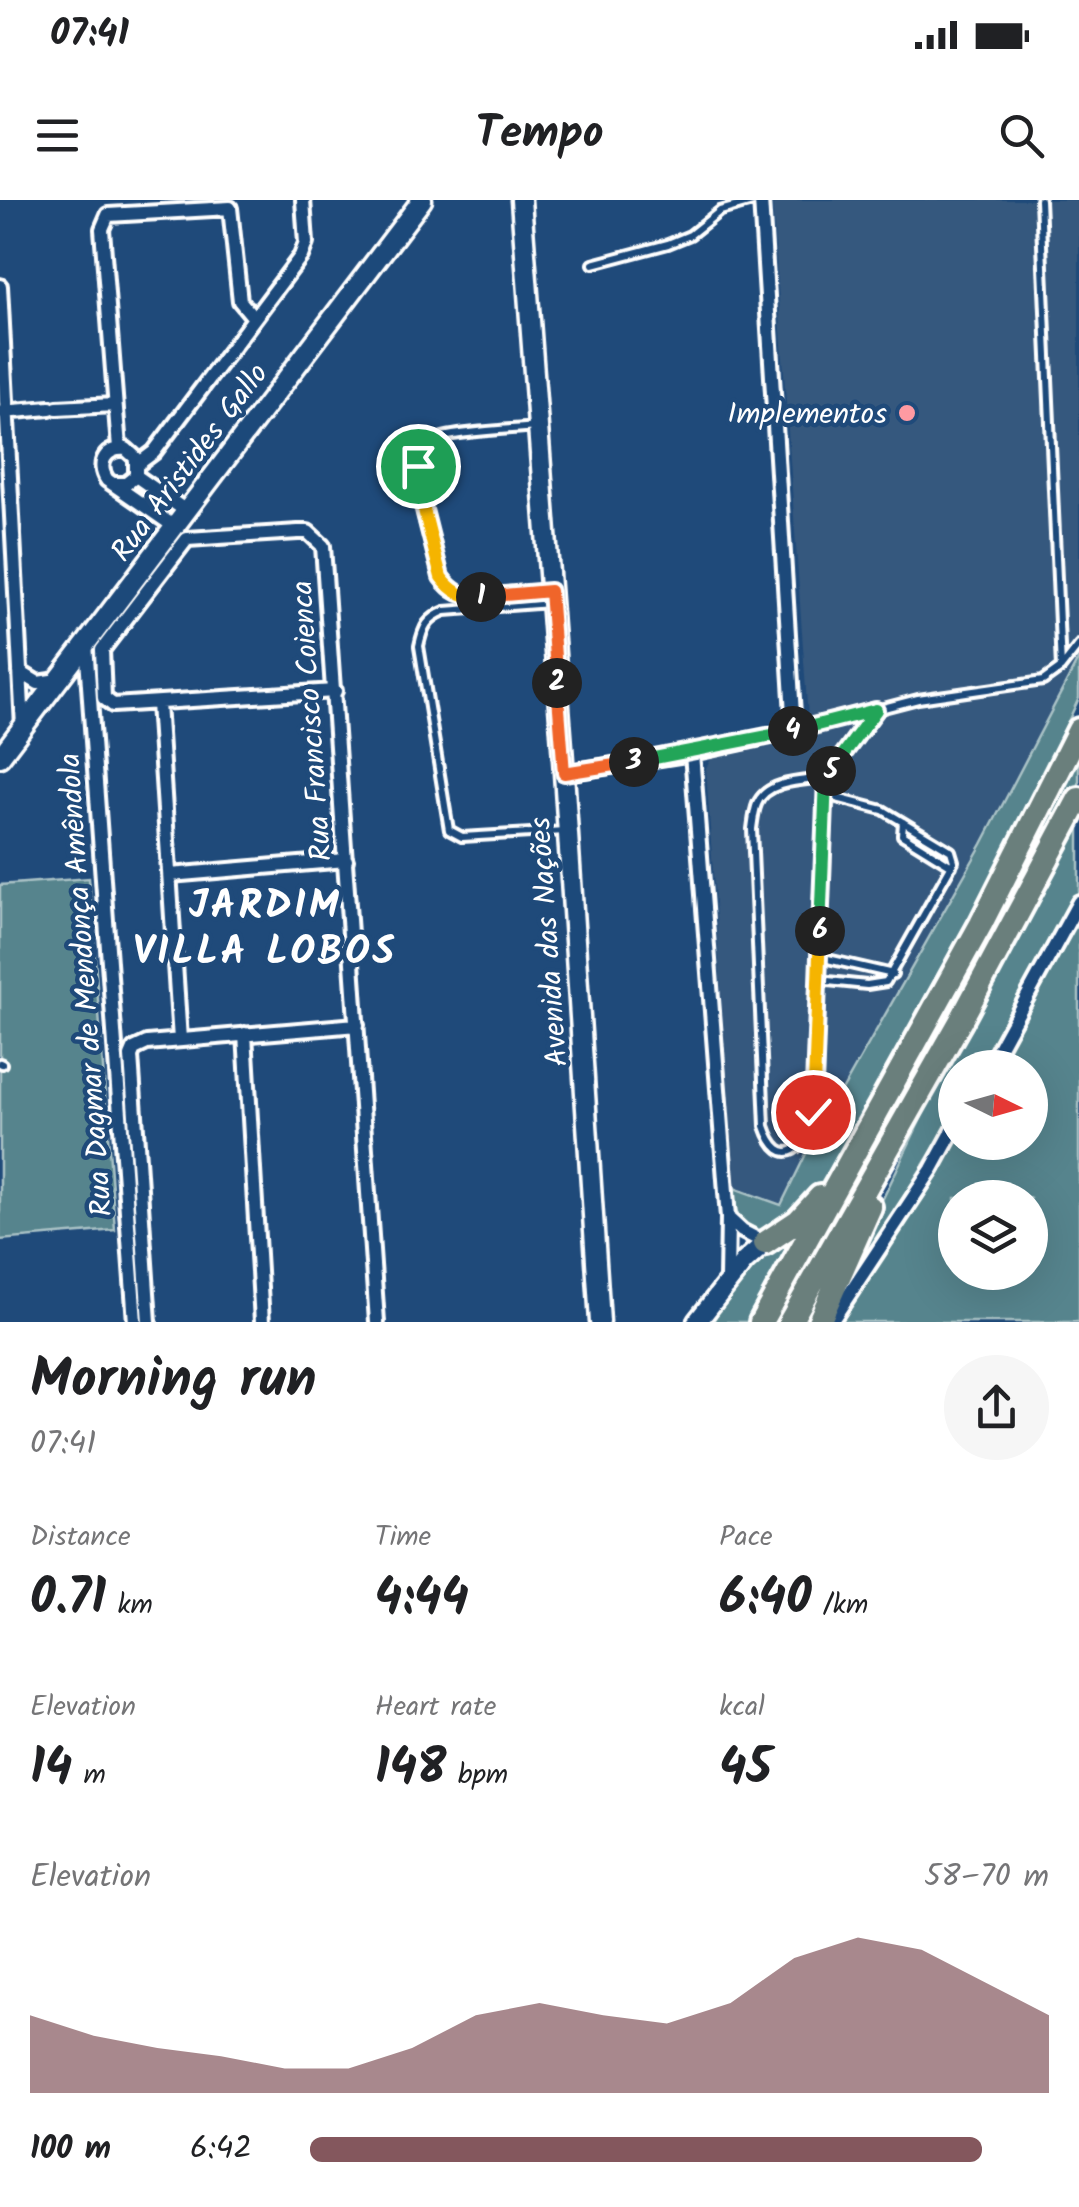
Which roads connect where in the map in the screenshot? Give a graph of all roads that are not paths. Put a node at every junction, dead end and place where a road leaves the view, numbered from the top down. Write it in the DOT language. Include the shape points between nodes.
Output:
graph roads {
  1 [pos="303,200"];
  2 [pos="422,200"];
  3 [pos="521,200"];
  4 [pos="760,200"];
  5 [pos="1040,200"];
  6 [pos="593,264"];
  7 [pos="0,286"];
  8 [pos="254,318"];
  9 [pos="114,405"];
  10 [pos="3,412"];
  11 [pos="538,426"];
  12 [pos="117,446"];
  13 [pos="139,464"];
  14 [pos="114,484"];
  15 [pos="181,519"];
  16 [pos="551,597"];
  17 [pos="86,644"];
  18 [pos="1079,646"];
  19 [pos="1061,668"];
  20 [pos="20,672"];
  21 [pos="60,679"];
  22 [pos="334,691"];
  23 [pos="21,694"];
  24 [pos="158,703"];
  25 [pos="38,707"];
  26 [pos="1079,709"];
  27 [pos="876,710"];
  28 [pos="23,727"];
  29 [pos="1079,730"];
  30 [pos="794,731"];
  31 [pos="692,754"];
  32 [pos="0,757"];
  33 [pos="564,773"];
  34 [pos="826,778"];
  35 [pos="825,795"];
  36 [pos="1079,799"];
  37 [pos="568,830"];
  38 [pos="1028,833"];
  39 [pos="346,860"];
  40 [pos="170,875"];
  41 [pos="1079,902"];
  42 [pos="819,957"];
  43 [pos="892,974"];
  44 [pos="818,980"];
  45 [pos="357,1025"];
  46 [pos="246,1034"];
  47 [pos="180,1040"];
  48 [pos="998,1050"];
  49 [pos="918,1095"];
  50 [pos="938,1158"];
  51 [pos="844,1168"];
  52 [pos="728,1218"];
  53 [pos="765,1243"];
  54 [pos="726,1284"];
  55 [pos="134,1322"];
  56 [pos="148,1322"];
  57 [pos="262,1322"];
  58 [pos="376,1322"];
  59 [pos="600,1322"];
  60 [pos="697,1322"];
  61 [pos="760,1322"];
  62 [pos="790,1322"];
  63 [pos="819,1322"];
  64 [pos="831,1322"];
  1 -- 8 [label="street" via="303,252"];
  2 -- 15 [label="street, Rua Aristides Gallo"];
  3 -- 11 [label="street, Avenida das Nações"];
  4 -- 6 [label="lane" via="720,211 668,244"];
  4 -- 30 [label="street"];
  5 -- 19 [label="lane"];
  7 -- 10 [label="street"];
  8 -- 9 [label="street" via="240,302 230,208 112,213 102,229"];
  8 -- 13 [label="street"];
  9 -- 10 [label="street"];
  9 -- 12 [label="street"];
  10 -- 20 [label="street"];
  11 -- 16 [label="street, Avenida das Nações"];
  11 -- 16 [label="lane" via="437,438 423,449 418,486 448,588 476,597"];
  12 -- 13 [label="street"];
  12 -- 14 [label="street" via="102,467"];
  13 -- 14 [label="street" via="126,484"];
  13 -- 15 [label="street"];
  14 -- 15 [label="street"];
  15 -- 17 [label="street, Rua Aristides Gallo"];
  16 -- 33 [label="street, Avenida das Nações"];
  16 -- 37 [label="lane" via="445,611 423,628 419,646 449,830 462,837"];
  17 -- 21 [label="street, Rua Aristides Gallo"];
  17 -- 55 [label="street, Rua Dagmar de Mendonça Amêndola"];
  18 -- 19 [label="lane"];
  19 -- 27 [label="lane" via="1025,686"];
  20 -- 21 [label="street" via="38,683"];
  20 -- 23 [label="street"];
  21 -- 25 [label="street, Rua Aristides Gallo"];
  22 -- 24 [label="street"];
  22 -- 24 [label="street, Rua Francisco Coienca" via="317,538 298,532 187,539 102,650 107,703"];
  22 -- 39 [label="street, Rua Francisco Coienca"];
  23 -- 25 [label="street"];
  23 -- 28 [label="street"];
  24 -- 40 [label="street"];
  25 -- 28 [label="street, Rua Aristides Gallo"];
  26 -- 38 [label="highway"];
  27 -- 30 [label="lane"];
  27 -- 34 [label="lane"];
  28 -- 32 [label="street, Rua Aristides Gallo"];
  29 -- 38 [label="highway"];
  30 -- 31 [label="street"];
  31 -- 33 [label="street"];
  31 -- 52 [label="street"];
  33 -- 37 [label="street, Avenida das Nações"];
  34 -- 35 [label="lane"];
  34 -- 44 [label="lane" via="769,790 757,802 752,829 765,1126 778,1150 802,1146 810,1132"];
  35 -- 42 [label="lane"];
  35 -- 43 [label="lane" via="903,822 902,835 952,866"];
  36 -- 49 [label="highway"];
  37 -- 59 [label="street, Avenida das Nações"];
  38 -- 51 [label="highway"];
  39 -- 40 [label="street"];
  39 -- 45 [label="street, Rua Francisco Coienca"];
  40 -- 47 [label="street"];
  41 -- 48 [label="street"];
  42 -- 43 [label="lane"];
  42 -- 44 [label="lane"];
  43 -- 44 [label="lane" via="877,985"];
  45 -- 46 [label="street"];
  45 -- 58 [label="street, Rua Francisco Coienca"];
  46 -- 47 [label="street"];
  46 -- 57 [label="street"];
  47 -- 56 [label="street" via="140,1044 131,1056"];
  49 -- 62 [label="highway"];
  49 -- 63 [label="highway"];
  50 -- 64 [label="street"];
  51 -- 53 [label="highway" via="798,1220"];
  51 -- 61 [label="highway"];
  52 -- 53 [label="street"];
  52 -- 54 [label="street"];
  53 -- 54 [label="street"];
  54 -- 60 [label="street"];
}
